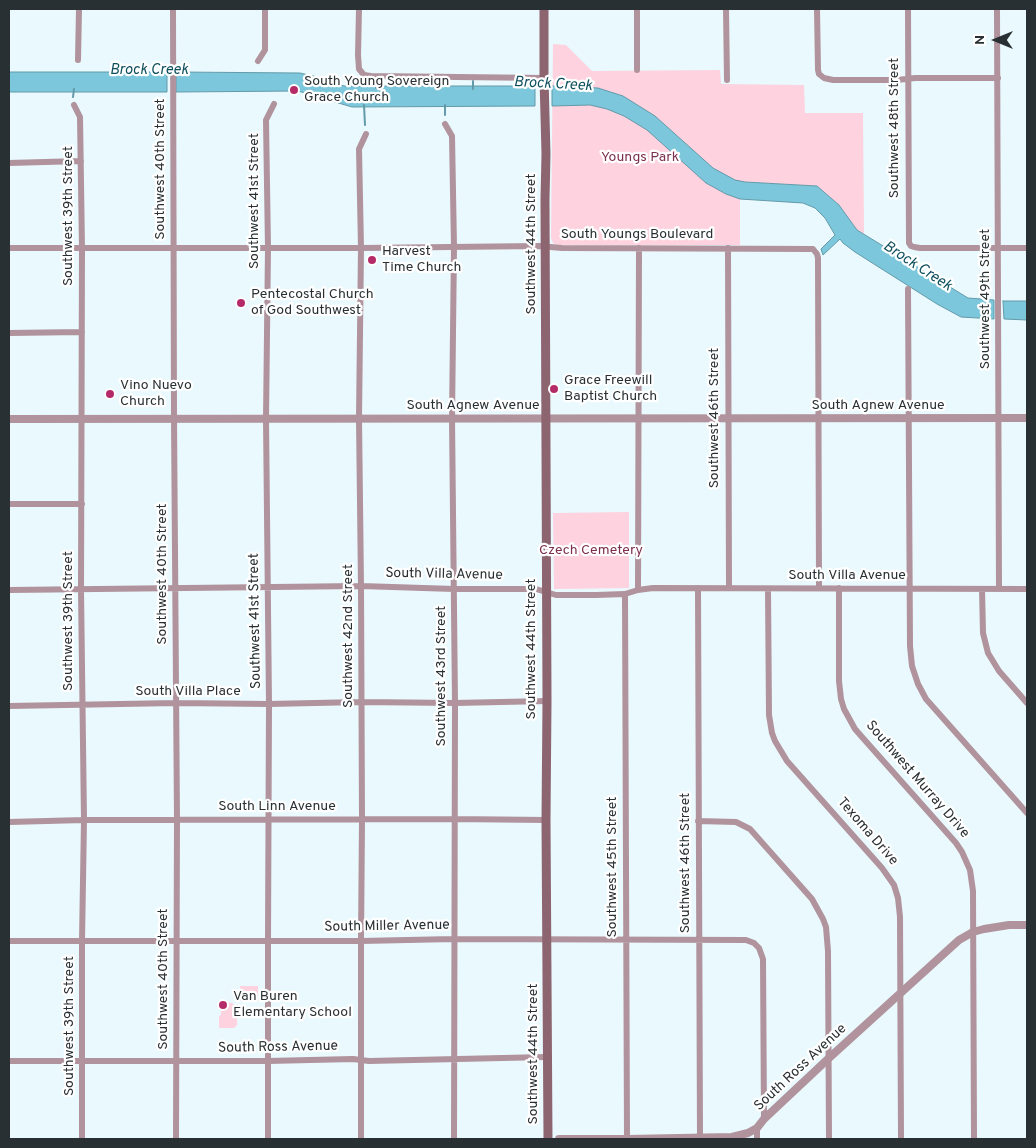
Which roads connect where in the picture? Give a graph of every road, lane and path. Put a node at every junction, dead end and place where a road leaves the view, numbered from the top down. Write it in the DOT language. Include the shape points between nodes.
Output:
graph roads {
  1 [pos="79,9"];
  2 [pos="173,9"];
  3 [pos="265,9"];
  4 [pos="358,9"];
  5 [pos="544,9"];
  6 [pos="637,9"];
  7 [pos="726,9"];
  8 [pos="817,9"];
  9 [pos="908,9"];
  10 [pos="998,9"];
  11 [pos="78,60"];
  12 [pos="258,60"];
  13 [pos="637,70"];
  14 [pos="544,78"];
  15 [pos="998,78"];
  16 [pos="908,79"];
  17 [pos="727,80"];
  18 [pos="274,104"];
  19 [pos="74,105"];
  20 [pos="445,124"];
  21 [pos="366,134"];
  22 [pos="80,161"];
  23 [pos="9,163"];
  24 [pos="545,246"];
  25 [pos="174,247"];
  26 [pos="454,247"];
  27 [pos="9,248"];
  28 [pos="268,248"];
  29 [pos="360,248"];
  30 [pos="639,248"];
  31 [pos="728,248"];
  32 [pos="998,248"];
  33 [pos="1027,248"];
  34 [pos="82,249"];
  35 [pos="908,289"];
  36 [pos="82,332"];
  37 [pos="9,333"];
  38 [pos="174,418"];
  39 [pos="266,418"];
  40 [pos="359,418"];
  41 [pos="452,418"];
  42 [pos="818,418"];
  43 [pos="908,418"];
  44 [pos="998,418"];
  45 [pos="1027,418"];
  46 [pos="9,419"];
  47 [pos="81,419"];
  48 [pos="546,419"];
  49 [pos="638,419"];
  50 [pos="728,419"];
  51 [pos="9,504"];
  52 [pos="82,504"];
  53 [pos="268,586"];
  54 [pos="362,586"];
  55 [pos="176,587"];
  56 [pos="698,588"];
  57 [pos="728,588"];
  58 [pos="819,588"];
  59 [pos="839,588"];
  60 [pos="909,588"];
  61 [pos="982,588"];
  62 [pos="1027,588"];
  63 [pos="454,589"];
  64 [pos="768,589"];
  65 [pos="999,589"];
  66 [pos="9,590"];
  67 [pos="81,590"];
  68 [pos="638,590"];
  69 [pos="546,592"];
  70 [pos="625,594"];
  71 [pos="547,701"];
  72 [pos="362,702"];
  73 [pos="176,703"];
  74 [pos="455,703"];
  75 [pos="1027,703"];
  76 [pos="269,704"];
  77 [pos="83,705"];
  78 [pos="9,706"];
  79 [pos="1027,813"];
  80 [pos="454,819"];
  81 [pos="84,820"];
  82 [pos="177,820"];
  83 [pos="269,820"];
  84 [pos="362,820"];
  85 [pos="546,820"];
  86 [pos="698,821"];
  87 [pos="9,822"];
  88 [pos="1027,924"];
  89 [pos="973,932"];
  90 [pos="454,938"];
  91 [pos="547,939"];
  92 [pos="268,940"];
  93 [pos="626,940"];
  94 [pos="699,940"];
  95 [pos="176,941"];
  96 [pos="361,941"];
  97 [pos="9,942"];
  98 [pos="82,942"];
  99 [pos="901,993"];
  100 [pos="547,1057"];
  101 [pos="829,1058"];
  102 [pos="454,1059"];
  103 [pos="361,1060"];
  104 [pos="9,1061"];
  105 [pos="82,1061"];
  106 [pos="176,1061"];
  107 [pos="268,1061"];
  108 [pos="764,1119"];
  109 [pos="757,1128"];
  110 [pos="700,1136"];
  111 [pos="82,1139"];
  112 [pos="176,1139"];
  113 [pos="268,1139"];
  114 [pos="361,1139"];
  115 [pos="454,1139"];
  116 [pos="548,1139"];
  117 [pos="559,1139"];
  118 [pos="627,1139"];
  119 [pos="757,1139"];
  120 [pos="829,1139"];
  121 [pos="901,1139"];
  122 [pos="974,1139"];
  1 -- 11 [label="street"];
  2 -- 25 [label="street, Southwest 40th Street"];
  3 -- 12 [label="street" via="265,50"];
  4 -- 14 [label="street" via="358,55 364,75"];
  5 -- 14 [label="main road, Southwest 44th Street"];
  6 -- 13 [label="street"];
  7 -- 17 [label="street"];
  8 -- 16 [label="street" via="818,70 822,77 828,80"];
  9 -- 16 [label="street, Southwest 48th Street"];
  10 -- 15 [label="street, Southwest 49th Street"];
  14 -- 24 [label="main road, Southwest 44th Street"];
  15 -- 16 [label="street"];
  15 -- 32 [label="street, Southwest 49th Street"];
  16 -- 32 [label="street, Southwest 48th Street" via="908,239 911,246"];
  18 -- 28 [label="street, Southwest 41st Street" via="266,120"];
  19 -- 22 [label="street, Southwest 39th Street" via="80,117"];
  20 -- 26 [label="street, Southwest 43rd Street" via="452,136"];
  21 -- 29 [label="street, Southwest 42nd Street" via="359,149"];
  22 -- 23 [label="street"];
  22 -- 34 [label="street, Southwest 39th Street"];
  24 -- 26 [label="street, South Youngs Boulevard"];
  24 -- 30 [label="street, South Youngs Boulevard"];
  24 -- 48 [label="main road, Southwest 44th Street"];
  25 -- 28 [label="street, South Youngs Boulevard"];
  25 -- 34 [label="street, South Youngs Boulevard"];
  25 -- 38 [label="street, Southwest 40th Street"];
  26 -- 29 [label="street, South Youngs Boulevard"];
  26 -- 41 [label="street, Southwest 43rd Street"];
  27 -- 34 [label="street, South Youngs Boulevard"];
  28 -- 29 [label="street, South Youngs Boulevard"];
  28 -- 39 [label="street, Southwest 41st Street"];
  29 -- 40 [label="street, Southwest 42nd Street"];
  30 -- 31 [label="street, South Youngs Boulevard"];
  30 -- 49 [label="street"];
  31 -- 42 [label="street, South Youngs Boulevard" via="809,248 815,251 818,258"];
  31 -- 50 [label="street, Southwest 46th Street"];
  32 -- 33 [label="street"];
  32 -- 44 [label="street, Southwest 49th Street"];
  34 -- 36 [label="street, Southwest 39th Street"];
  35 -- 43 [label="street"];
  36 -- 37 [label="street"];
  36 -- 47 [label="street, Southwest 39th Street"];
  38 -- 39 [label="street, South Agnew Avenue"];
  38 -- 47 [label="street, South Agnew Avenue"];
  38 -- 55 [label="street, Southwest 40th Street"];
  39 -- 40 [label="street, South Agnew Avenue"];
  39 -- 53 [label="street, Southwest 41st Street"];
  40 -- 41 [label="street, South Agnew Avenue"];
  40 -- 54 [label="street, Southwest 42nd Street"];
  41 -- 48 [label="street, South Agnew Avenue"];
  41 -- 63 [label="street, Southwest 43rd Street"];
  42 -- 43 [label="street, South Agnew Avenue"];
  42 -- 50 [label="street, South Agnew Avenue"];
  42 -- 58 [label="street"];
  43 -- 44 [label="street, South Agnew Avenue"];
  43 -- 60 [label="street"];
  44 -- 45 [label="street, South Agnew Avenue"];
  44 -- 65 [label="street, Southwest 49th Street"];
  46 -- 47 [label="street, South Agnew Avenue"];
  47 -- 52 [label="street, Southwest 39th Street"];
  48 -- 49 [label="street, South Agnew Avenue"];
  48 -- 69 [label="main road, Southwest 44th Street"];
  49 -- 50 [label="street, South Agnew Avenue"];
  49 -- 68 [label="street"];
  50 -- 57 [label="street, Southwest 46th Street"];
  51 -- 52 [label="street"];
  52 -- 67 [label="street, Southwest 39th Street"];
  53 -- 54 [label="street, South Villa Avenue"];
  53 -- 55 [label="street, South Villa Avenue"];
  53 -- 76 [label="street, Southwest 41st Street"];
  54 -- 63 [label="street, South Villa Avenue"];
  54 -- 72 [label="street, Southwest 42nd Street"];
  55 -- 67 [label="street, South Villa Avenue"];
  55 -- 73 [label="street, Southwest 40th Street"];
  56 -- 57 [label="street, South Villa Avenue"];
  56 -- 68 [label="street, South Villa Avenue"];
  56 -- 86 [label="street, Southwest 46th Street"];
  57 -- 64 [label="street, South Villa Avenue"];
  58 -- 59 [label="street, South Villa Avenue"];
  58 -- 64 [label="street, South Villa Avenue"];
  59 -- 60 [label="street, South Villa Avenue"];
  59 -- 89 [label="street, Southwest Murray Drive" via="839,680 844,709 855,729 962,852 972,880"];
  60 -- 61 [label="street, South Villa Avenue"];
  60 -- 79 [label="street" via="910,656 921,691"];
  61 -- 65 [label="street, South Villa Avenue"];
  61 -- 75 [label="street" via="983,633 988,653 998,671"];
  62 -- 65 [label="street, South Villa Avenue"];
  63 -- 69 [label="street, South Villa Avenue" via="536,589"];
  63 -- 74 [label="street, Southwest 43rd Street"];
  64 -- 99 [label="street, Texoma Drive" via="768,706 772,733 787,760 894,885 900,917"];
  66 -- 67 [label="street, South Villa Avenue"];
  67 -- 77 [label="street, Southwest 39th Street"];
  68 -- 70 [label="street, South Villa Avenue"];
  69 -- 70 [label="street, South Villa Avenue" via="556,595"];
  69 -- 71 [label="main road, Southwest 44th Street"];
  70 -- 93 [label="street, Southwest 45th Street"];
  71 -- 74 [label="street, South Villa Place"];
  71 -- 85 [label="main road, Southwest 44th Street"];
  72 -- 74 [label="street, South Villa Place"];
  72 -- 76 [label="street, South Villa Place"];
  72 -- 84 [label="street, Southwest 42nd Street"];
  73 -- 76 [label="street, South Villa Place"];
  73 -- 77 [label="street, South Villa Place"];
  73 -- 82 [label="street, Southwest 40th Street"];
  74 -- 80 [label="street, Southwest 43rd Street"];
  76 -- 83 [label="street, Southwest 41st Street"];
  77 -- 78 [label="street, South Villa Place"];
  77 -- 81 [label="street, Southwest 39th Street"];
  80 -- 84 [label="street, South Linn Avenue"];
  80 -- 85 [label="street, South Linn Avenue"];
  80 -- 90 [label="street, Southwest 43rd Street"];
  81 -- 82 [label="street, South Linn Avenue"];
  81 -- 87 [label="street, South Linn Avenue"];
  81 -- 98 [label="street, Southwest 39th Street"];
  82 -- 83 [label="street, South Linn Avenue"];
  82 -- 95 [label="street, Southwest 40th Street"];
  83 -- 84 [label="street, South Linn Avenue"];
  83 -- 92 [label="street, Southwest 41st Street"];
  84 -- 96 [label="street, Southwest 42nd Street"];
  85 -- 91 [label="main road, Southwest 44th Street"];
  86 -- 94 [label="street, Southwest 46th Street"];
  86 -- 101 [label="street" via="736,822 750,829 819,910 828,939"];
  88 -- 89 [label="street, South Ross Avenue"];
  89 -- 99 [label="street, South Ross Avenue" via="952,945"];
  89 -- 122 [label="street, Southwest Murray Drive"];
  90 -- 91 [label="street, South Miller Avenue"];
  90 -- 96 [label="street, South Miller Avenue"];
  90 -- 102 [label="street, Southwest 43rd Street"];
  91 -- 93 [label="street, South Miller Avenue"];
  91 -- 100 [label="main road, Southwest 44th Street"];
  92 -- 95 [label="street, South Miller Avenue"];
  92 -- 96 [label="street, South Miller Avenue"];
  92 -- 107 [label="street, Southwest 41st Street"];
  93 -- 94 [label="street, South Miller Avenue"];
  93 -- 118 [label="street, Southwest 45th Street"];
  94 -- 108 [label="street, South Miller Avenue" via="746,940 761,951 764,963"];
  94 -- 110 [label="street, Southwest 46th Street"];
  95 -- 98 [label="street, South Miller Avenue"];
  95 -- 106 [label="street, Southwest 40th Street"];
  96 -- 103 [label="street, Southwest 42nd Street"];
  97 -- 98 [label="street, South Miller Avenue"];
  98 -- 105 [label="street, Southwest 39th Street"];
  99 -- 101 [label="street, South Ross Avenue"];
  99 -- 121 [label="street, Texoma Drive"];
  100 -- 102 [label="street, South Ross Avenue"];
  100 -- 116 [label="main road, Southwest 44th Street"];
  101 -- 108 [label="street, South Ross Avenue"];
  101 -- 120 [label="street"];
  102 -- 103 [label="street, South Ross Avenue"];
  102 -- 115 [label="street, Southwest 43rd Street"];
  103 -- 107 [label="street, South Ross Avenue"];
  103 -- 114 [label="street, Southwest 42nd Street"];
  104 -- 105 [label="street, South Ross Avenue"];
  105 -- 106 [label="street, South Ross Avenue"];
  105 -- 111 [label="street, Southwest 39th Street"];
  106 -- 107 [label="street, South Ross Avenue"];
  106 -- 112 [label="street, Southwest 40th Street"];
  107 -- 113 [label="street, Southwest 41st Street"];
  108 -- 109 [label="street, South Ross Avenue"];
  109 -- 110 [label="street, South Ross Avenue" via="732,1136"];
  109 -- 119 [label="street"];
  110 -- 118 [label="street, South Ross Avenue"];
  117 -- 118 [label="street, South Ross Avenue"];
}
